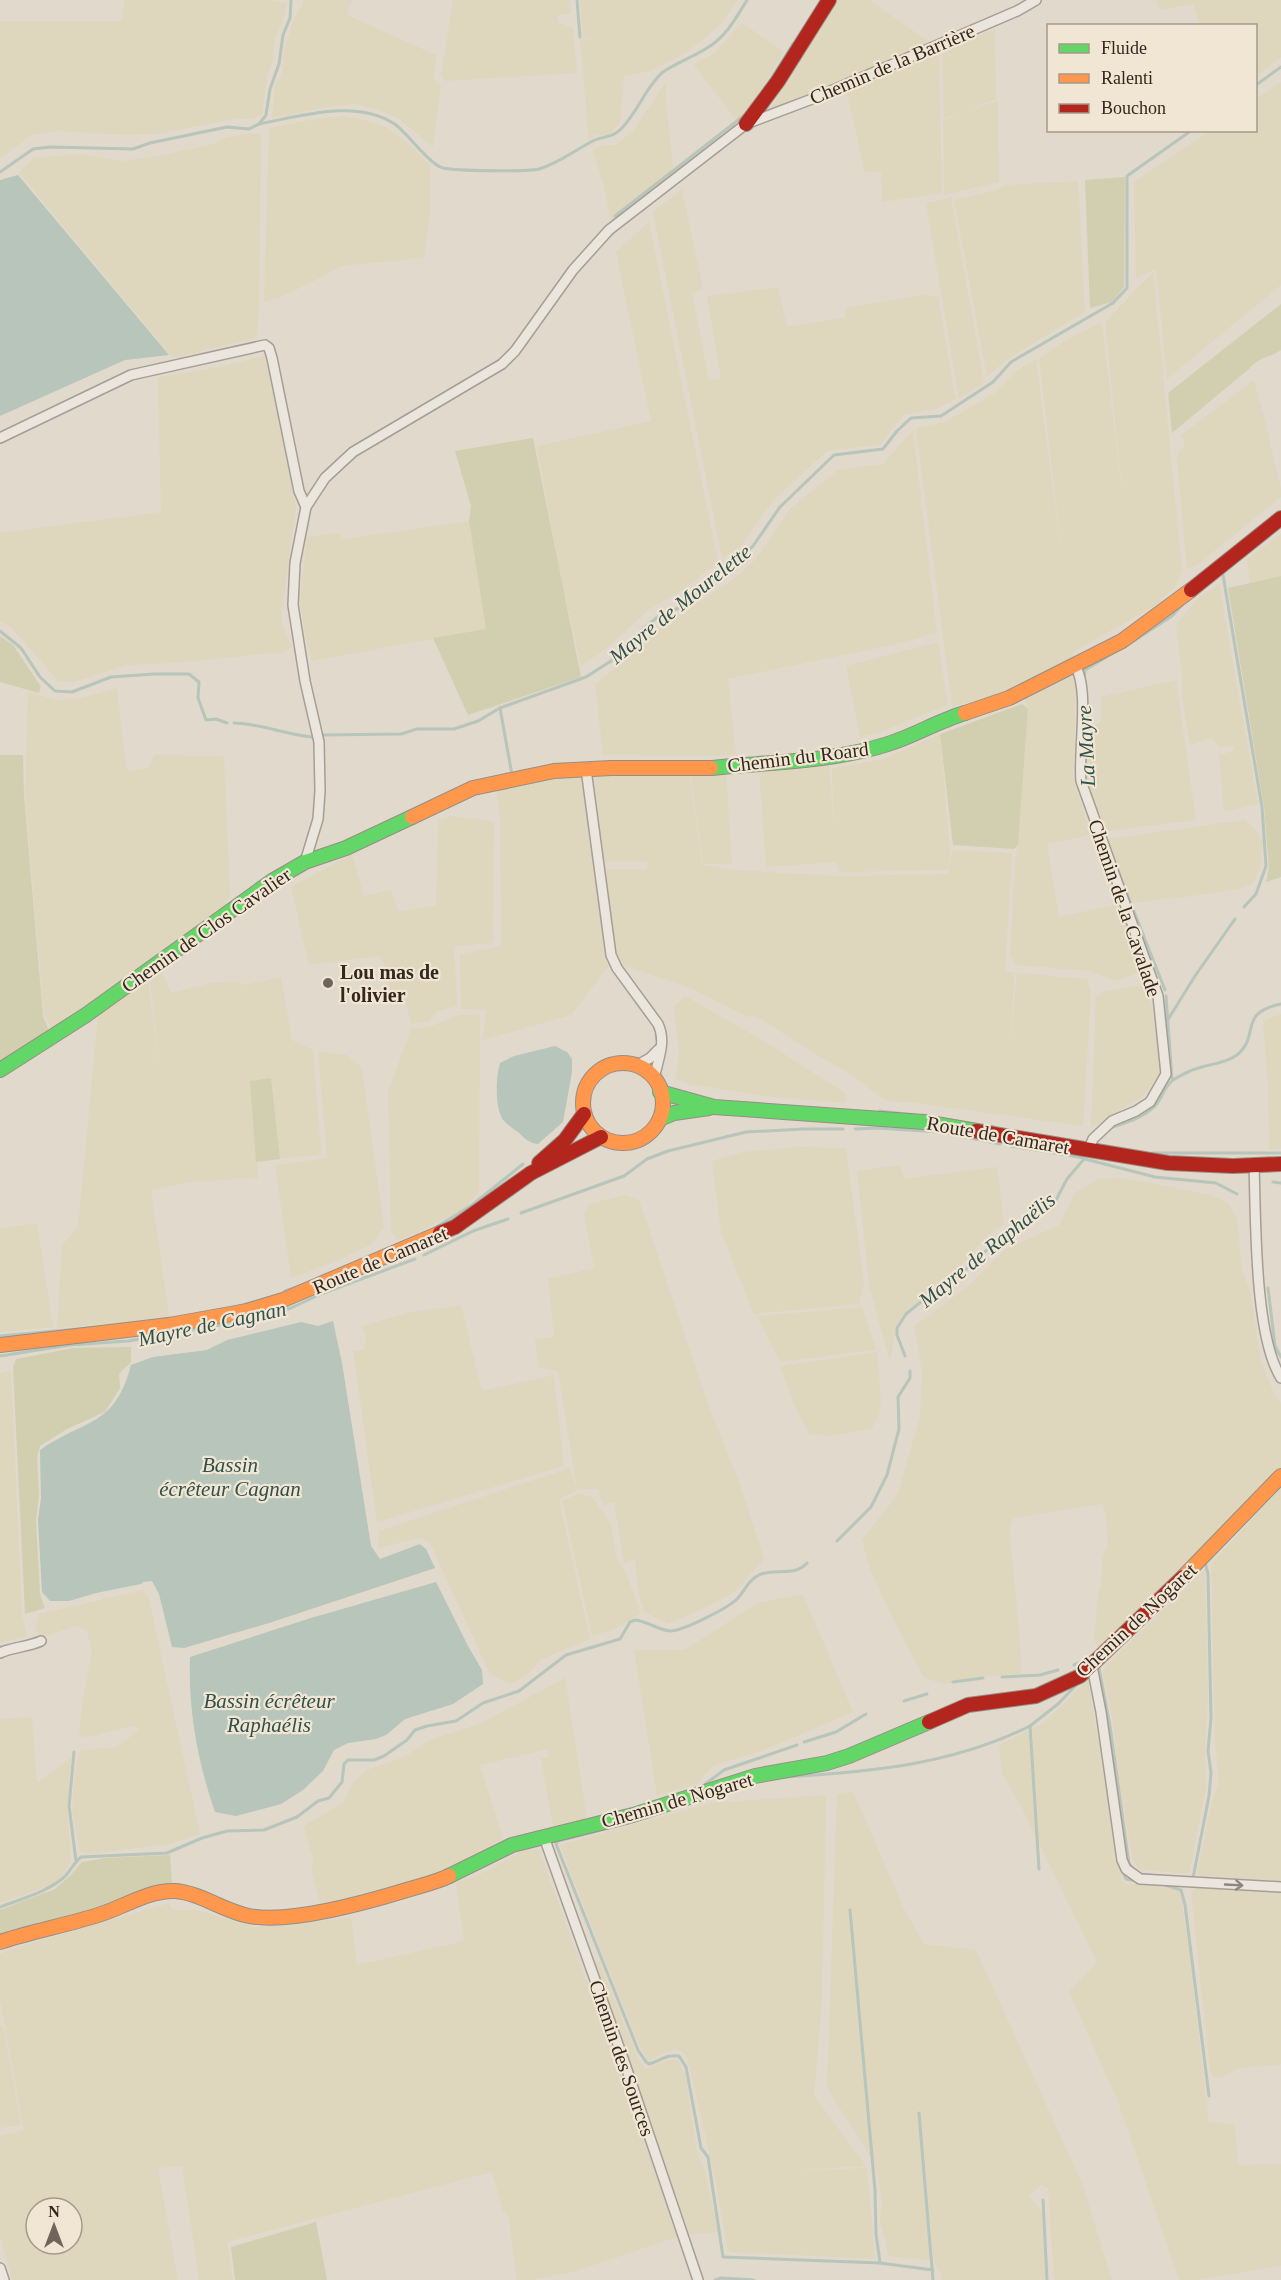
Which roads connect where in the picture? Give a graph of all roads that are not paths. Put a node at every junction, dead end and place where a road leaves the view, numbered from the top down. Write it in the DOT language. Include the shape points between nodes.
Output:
graph roads {
  1 [pos="829,0"];
  2 [pos="1036,0"];
  3 [pos="746,124"];
  4 [pos="0,438"];
  5 [pos="306,507"];
  6 [pos="1281,518"];
  7 [pos="1075,666"];
  8 [pos="586,769"];
  9 [pos="305,862"];
  10 [pos="662,1044"];
  11 [pos="636,1066"];
  12 [pos="0,1070"];
  13 [pos="657,1086"];
  14 [pos="714,1107"];
  15 [pos="584,1114"];
  16 [pos="660,1119"];
  17 [pos="601,1137"];
  18 [pos="1099,1153"];
  19 [pos="1281,1164"];
  20 [pos="1254,1166"];
  21 [pos="531,1173"];
  22 [pos="0,1345"];
  23 [pos="1281,1377"];
  24 [pos="1281,1476"];
  25 [pos="41,1641"];
  26 [pos="0,1653"];
  27 [pos="1092,1666"];
  28 [pos="544,1837"];
  29 [pos="1281,1887"];
  30 [pos="0,1942"];
  31 [pos="0,2268"];
  32 [pos="4,2280"];
  33 [pos="698,2280"];
  1 -- 3 [label="street, Chemin de Clos Cavalier"];
  2 -- 3 [label="street, Chemin de la Barrière"];
  3 -- 5 [label="street, Chemin de Clos Cavalier" via="609,230 573,270 502,364 353,452 325,478"];
  4 -- 5 [label="street" via="130,375 265,345 272,358 299,491"];
  5 -- 9 [label="street, Chemin de Clos Cavalier" via="292,605 319,742 320,791 318,819"];
  6 -- 7 [label="street, Chemin du Roard" via="1122,641"];
  7 -- 8 [label="street, Chemin du Roard" via="987,707 948,718 889,744 853,753 708,768"];
  7 -- 18 [label="street, Chemin de la Cavalade" via="1080,677 1083,715 1081,781 1158,996 1166,1074 1150,1102 1112,1121 1093,1139"];
  8 -- 9 [label="street, Chemin du Roard" via="554,771 473,788 346,849"];
  8 -- 10 [label="street" via="611,956 658,1024"];
  9 -- 12 [label="street, Chemin de Clos Cavalier" via="272,881 86,1015"];
  10 -- 11 [label="street"];
  10 -- 13 [label="street"];
  11 -- 13 [label="street, Route de Camaret" via="646,1071"];
  11 -- 15 [label="street, Route de Camaret" via="611,1065 594,1076 584,1095"];
  13 -- 14 [label="street, Route de Camaret"];
  13 -- 16 [label="street" via="662,1105"];
  14 -- 16 [label="street, Route de Camaret"];
  14 -- 18 [label="street, Route de Camaret" via="915,1121"];
  15 -- 17 [label="street"];
  15 -- 21 [label="street, Route de Camaret" via="574,1130"];
  16 -- 17 [label="street, Route de Camaret" via="641,1139 623,1143"];
  17 -- 21 [label="street, Route de Camaret"];
  18 -- 20 [label="street, Route de Camaret" via="1185,1165"];
  19 -- 20 [label="street, Route de Camaret"];
  20 -- 23 [label="street" via="1261,1300 1272,1358"];
  21 -- 22 [label="street, Route de Camaret" via="455,1227 283,1300 169,1325"];
  24 -- 27 [label="street, Chemin de Nogaret"];
  25 -- 26 [label="street"];
  27 -- 28 [label="street, Chemin de Nogaret" via="1050,1691 1019,1700 969,1706 849,1756 755,1776 633,1815"];
  27 -- 29 [label="street, one-way" via="1126,1869 1140,1879"];
  28 -- 30 [label="street, Chemin de Nogaret" via="512,1845 446,1878 365,1903 297,1916 263,1917 227,1910 189,1893 164,1892"];
  28 -- 33 [label="street, Chemin des Sources"];
  31 -- 32 [label="street"];
}
